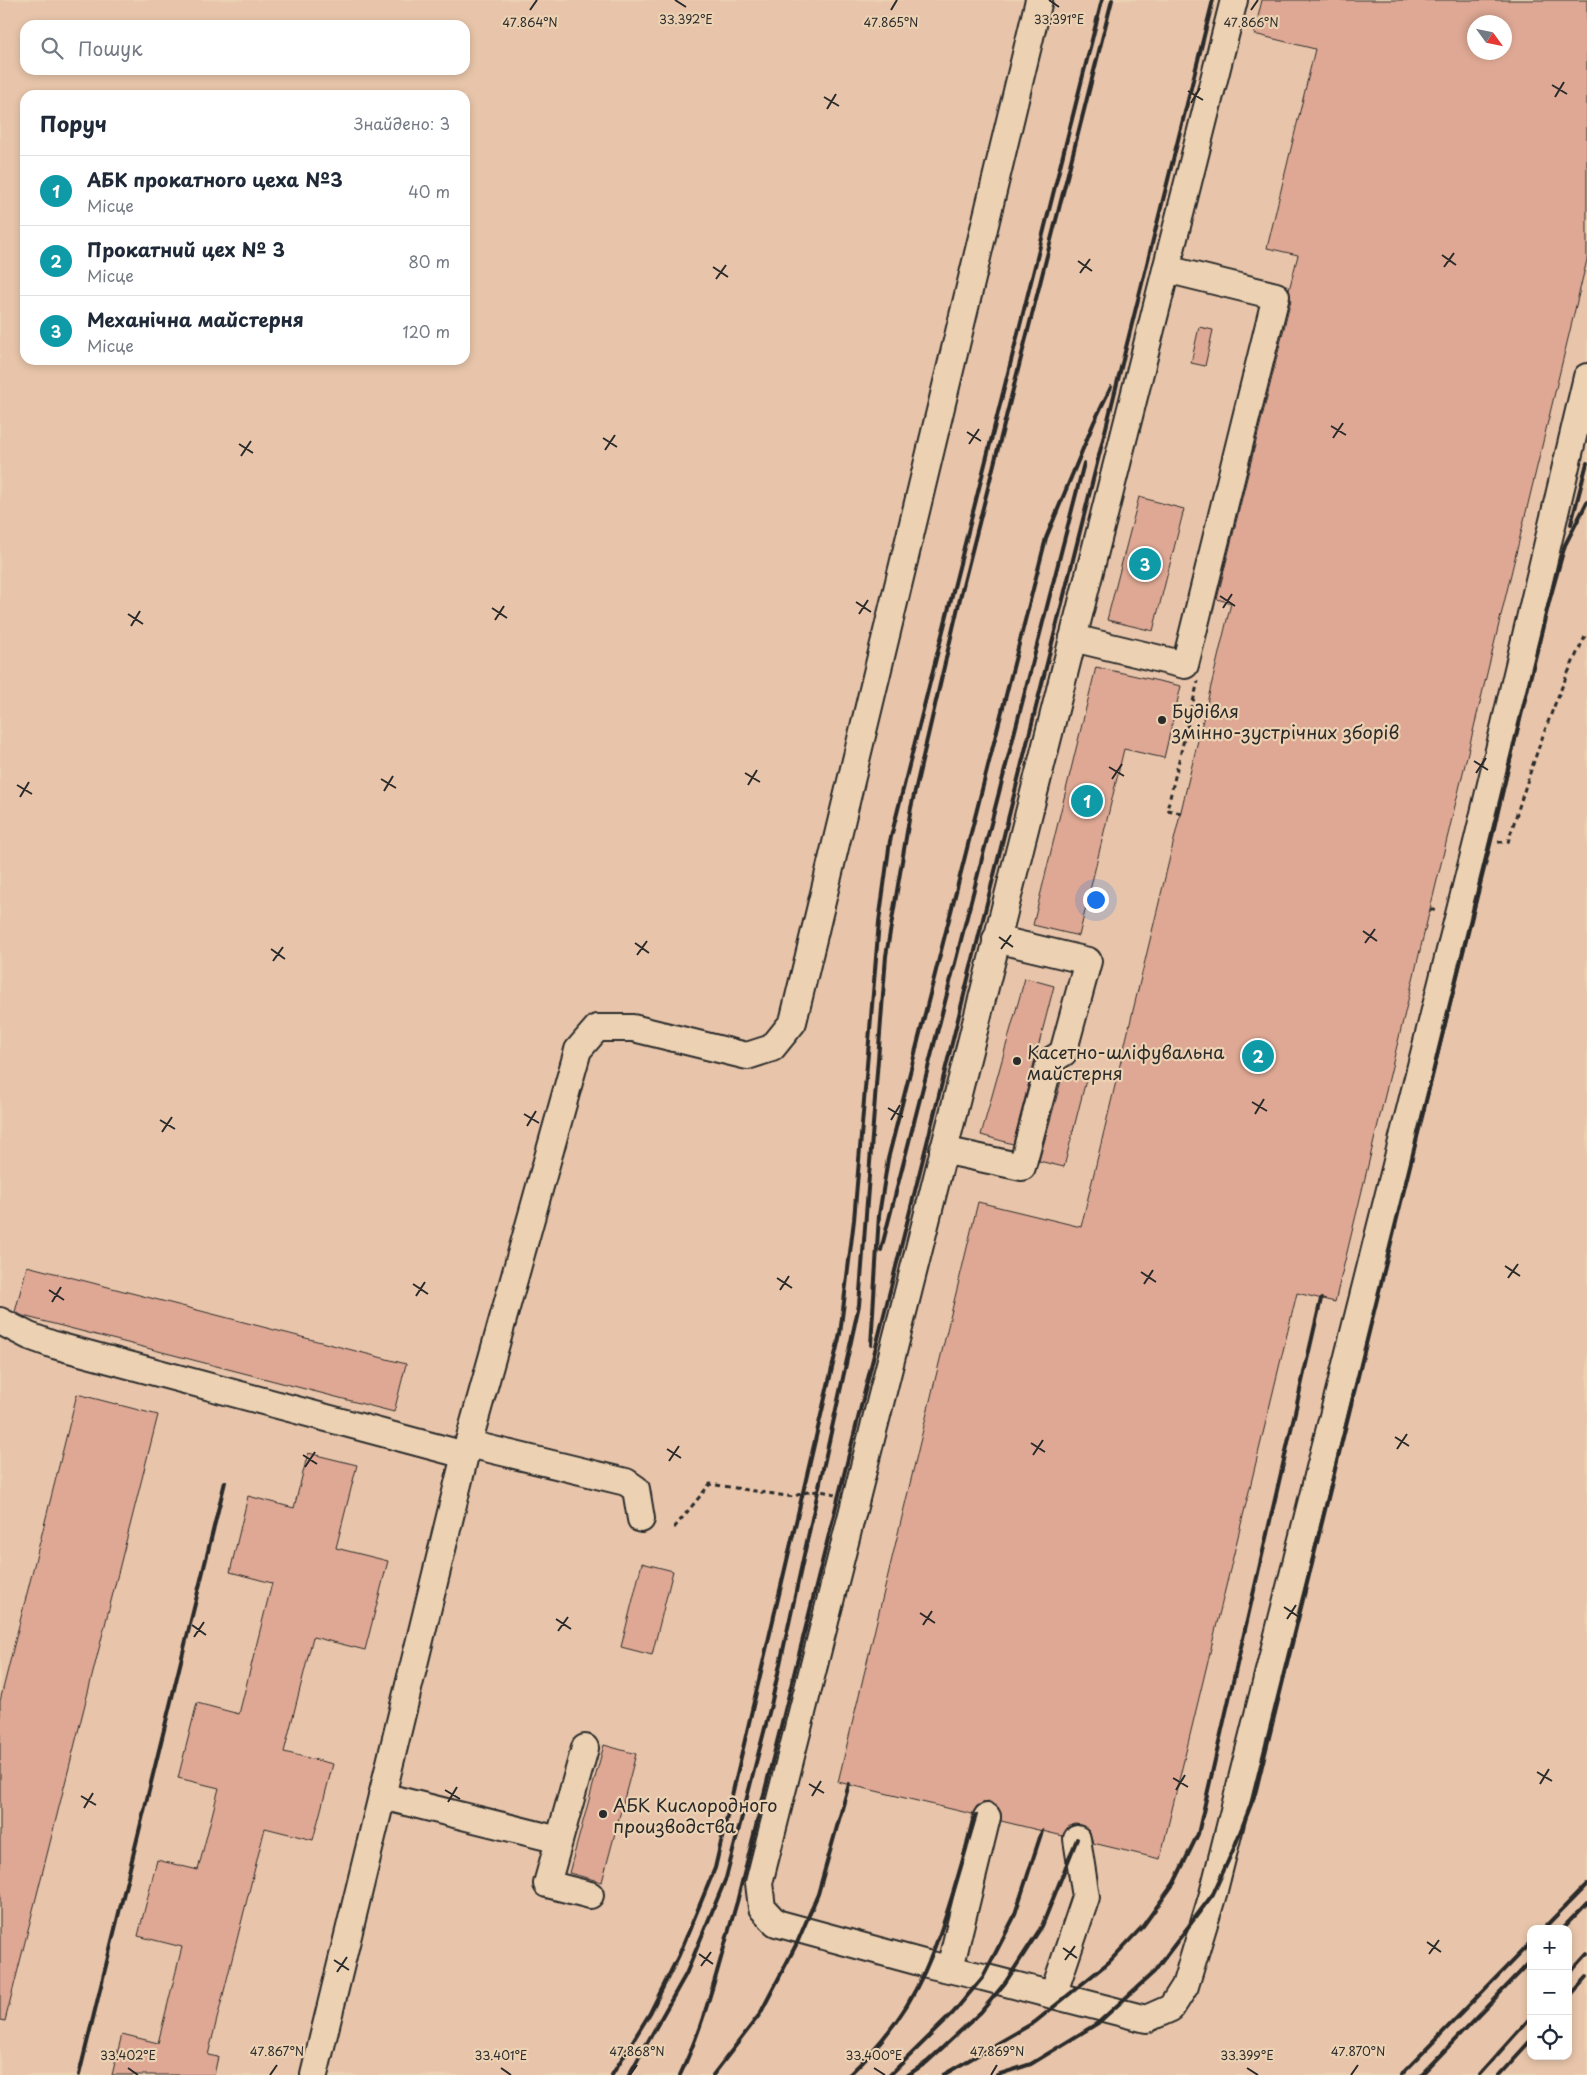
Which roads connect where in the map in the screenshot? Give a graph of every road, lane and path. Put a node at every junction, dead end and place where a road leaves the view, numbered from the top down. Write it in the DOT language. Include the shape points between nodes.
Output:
graph roads {
  1 [pos="1039,0"];
  2 [pos="1234,0"];
  3 [pos="1166,269"];
  4 [pos="1587,377"];
  5 [pos="1587,633"];
  6 [pos="1072,638"];
  7 [pos="1185,665"];
  8 [pos="1181,813"];
  9 [pos="1478,839"];
  10 [pos="1430,910"];
  11 [pos="1446,910"];
  12 [pos="996,938"];
  13 [pos="943,1150"];
  14 [pos="0,1321"];
  15 [pos="467,1450"];
  16 [pos="855,1499"];
  17 [pos="640,1519"];
  18 [pos="674,1528"];
  19 [pos="584,1748"];
  20 [pos="382,1796"];
  21 [pos="987,1818"];
  22 [pos="1077,1839"];
  23 [pos="559,1840"];
  24 [pos="590,1895"];
  25 [pos="950,1968"];
  26 [pos="1053,1995"];
  27 [pos="314,2075"];
  1 -- 15 [label="lane" via="793,1022 772,1048 747,1056 633,1028 597,1028 578,1050"];
  2 -- 3 [label="lane"];
  3 -- 6 [label="lane"];
  3 -- 7 [label="lane" via="1276,296"];
  4 -- 9 [label="lane"];
  5 -- 9 [label="path" via="1566,676 1524,788 1508,842"];
  6 -- 7 [label="lane"];
  6 -- 12 [label="lane"];
  7 -- 8 [label="path" via="1201,669 1167,810"];
  9 -- 26 [label="lane" via="1213,1894 1185,1986 1171,2008 1146,2020"];
  10 -- 11 [label="path"];
  12 -- 13 [label="lane"];
  12 -- 13 [label="lane" via="1088,960 1086,969 1063,1053 1050,1062 1022,1167"];
  13 -- 16 [label="lane"];
  14 -- 15 [label="lane" via="54,1345"];
  15 -- 17 [label="lane" via="626,1482 636,1489"];
  15 -- 20 [label="lane"];
  16 -- 18 [label="path" via="818,1490 793,1497 710,1484"];
  16 -- 25 [label="lane" via="759,1883 762,1908 776,1923"];
  19 -- 23 [label="lane"];
  20 -- 23 [label="lane"];
  20 -- 27 [label="lane"];
  21 -- 25 [label="lane"];
  22 -- 26 [label="lane" via="1086,1897"];
  23 -- 24 [label="lane" via="547,1884"];
  25 -- 26 [label="lane"];
}
